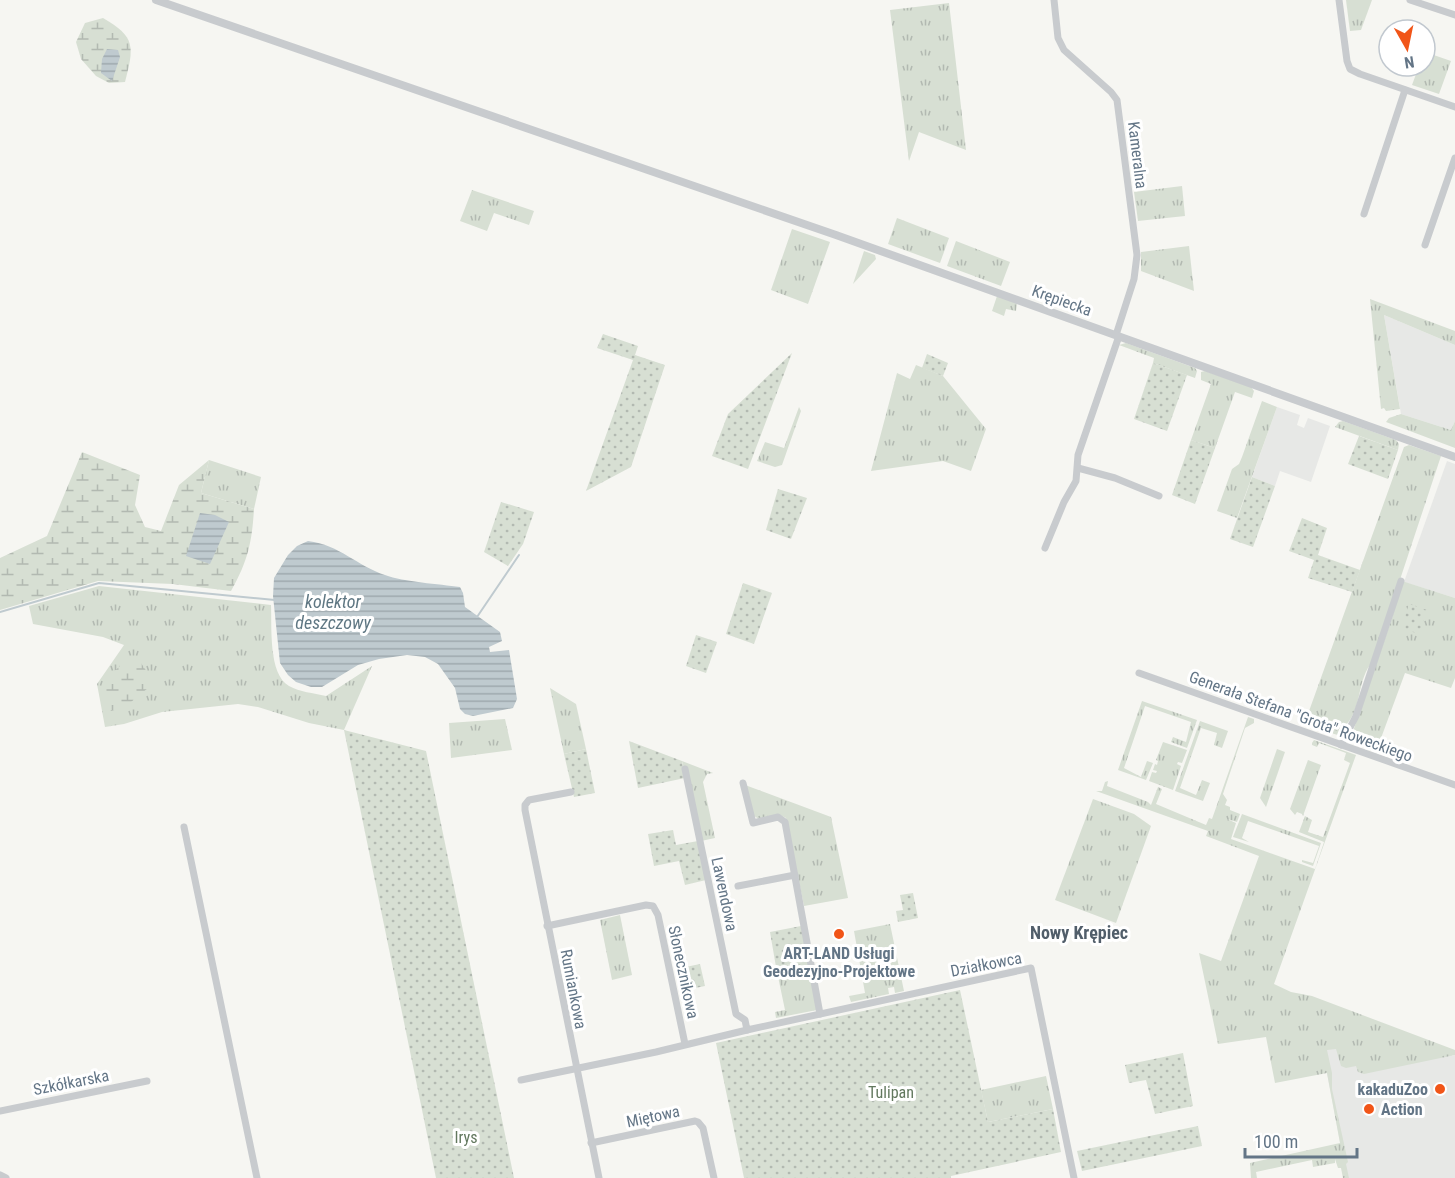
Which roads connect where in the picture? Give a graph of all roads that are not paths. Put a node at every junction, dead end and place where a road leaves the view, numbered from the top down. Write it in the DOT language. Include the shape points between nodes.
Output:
graph roads {
  1 [pos="156,0"];
  2 [pos="1054,0"];
  3 [pos="1339,0"];
  4 [pos="1410,0"];
  5 [pos="1455,15"];
  6 [pos="1405,90"];
  7 [pos="1455,106"];
  8 [pos="1455,158"];
  9 [pos="1364,214"];
  10 [pos="1425,245"];
  11 [pos="1118,336"];
  12 [pos="1455,457"];
  13 [pos="1078,468"];
  14 [pos="1159,496"];
  15 [pos="1045,548"];
  16 [pos="1401,581"];
  17 [pos="1139,673"];
  18 [pos="1341,745"];
  19 [pos="685,769"];
  20 [pos="743,783"];
  21 [pos="1455,785"];
  22 [pos="571,792"];
  23 [pos="184,827"];
  24 [pos="795,875"];
  25 [pos="738,886"];
  26 [pos="547,926"];
  27 [pos="820,1014"];
  28 [pos="747,1030"];
  29 [pos="685,1044"];
  30 [pos="576,1068"];
  31 [pos="521,1080"];
  32 [pos="147,1081"];
  33 [pos="0,1111"];
  34 [pos="591,1143"];
  35 [pos="0,1175"];
  36 [pos="6,1178"];
  37 [pos="256,1178"];
  38 [pos="599,1178"];
  39 [pos="714,1178"];
  40 [pos="1074,1178"];
  1 -- 11 [label="street, Krępiecka"];
  2 -- 11 [label="street, Kameralna" via="1058,38 1064,50 1117,100 1137,255"];
  3 -- 6 [label="street" via="1348,65 1360,74"];
  4 -- 5 [label="street"];
  6 -- 7 [label="street"];
  6 -- 9 [label="street"];
  8 -- 10 [label="street"];
  11 -- 12 [label="street, Krępiecka"];
  11 -- 13 [label="street, Kameralna" via="1078,455"];
  13 -- 14 [label="street"];
  13 -- 15 [label="street, Kameralna" via="1076,481"];
  16 -- 18 [label="street" via="1356,716"];
  17 -- 18 [label="street, Generała Stefana \"Grota\" Roweckiego"];
  18 -- 21 [label="street, Generała Stefana \"Grota\" Roweckiego"];
  19 -- 28 [label="street, Lawendowa" via="736,1014 745,1020"];
  20 -- 24 [label="street" via="753,823 778,818 785,822"];
  22 -- 26 [label="street, Rumiankowa" via="529,800 525,805"];
  23 -- 37 [label="street"];
  24 -- 25 [label="street"];
  24 -- 27 [label="street"];
  26 -- 29 [label="street, Słonecznikowa" via="653,906"];
  26 -- 30 [label="street, Rumiankowa"];
  27 -- 28 [label="street, Działkowca"];
  27 -- 40 [label="street, Działkowca" via="1031,968"];
  28 -- 29 [label="street, Działkowca"];
  29 -- 30 [label="street"];
  30 -- 31 [label="street"];
  30 -- 34 [label="street, Rumiankowa"];
  32 -- 33 [label="street, Szkółkarska"];
  34 -- 38 [label="street, Rumiankowa"];
  34 -- 39 [label="street, Miętowa" via="698,1122"];
  35 -- 36 [label="street"];
}
